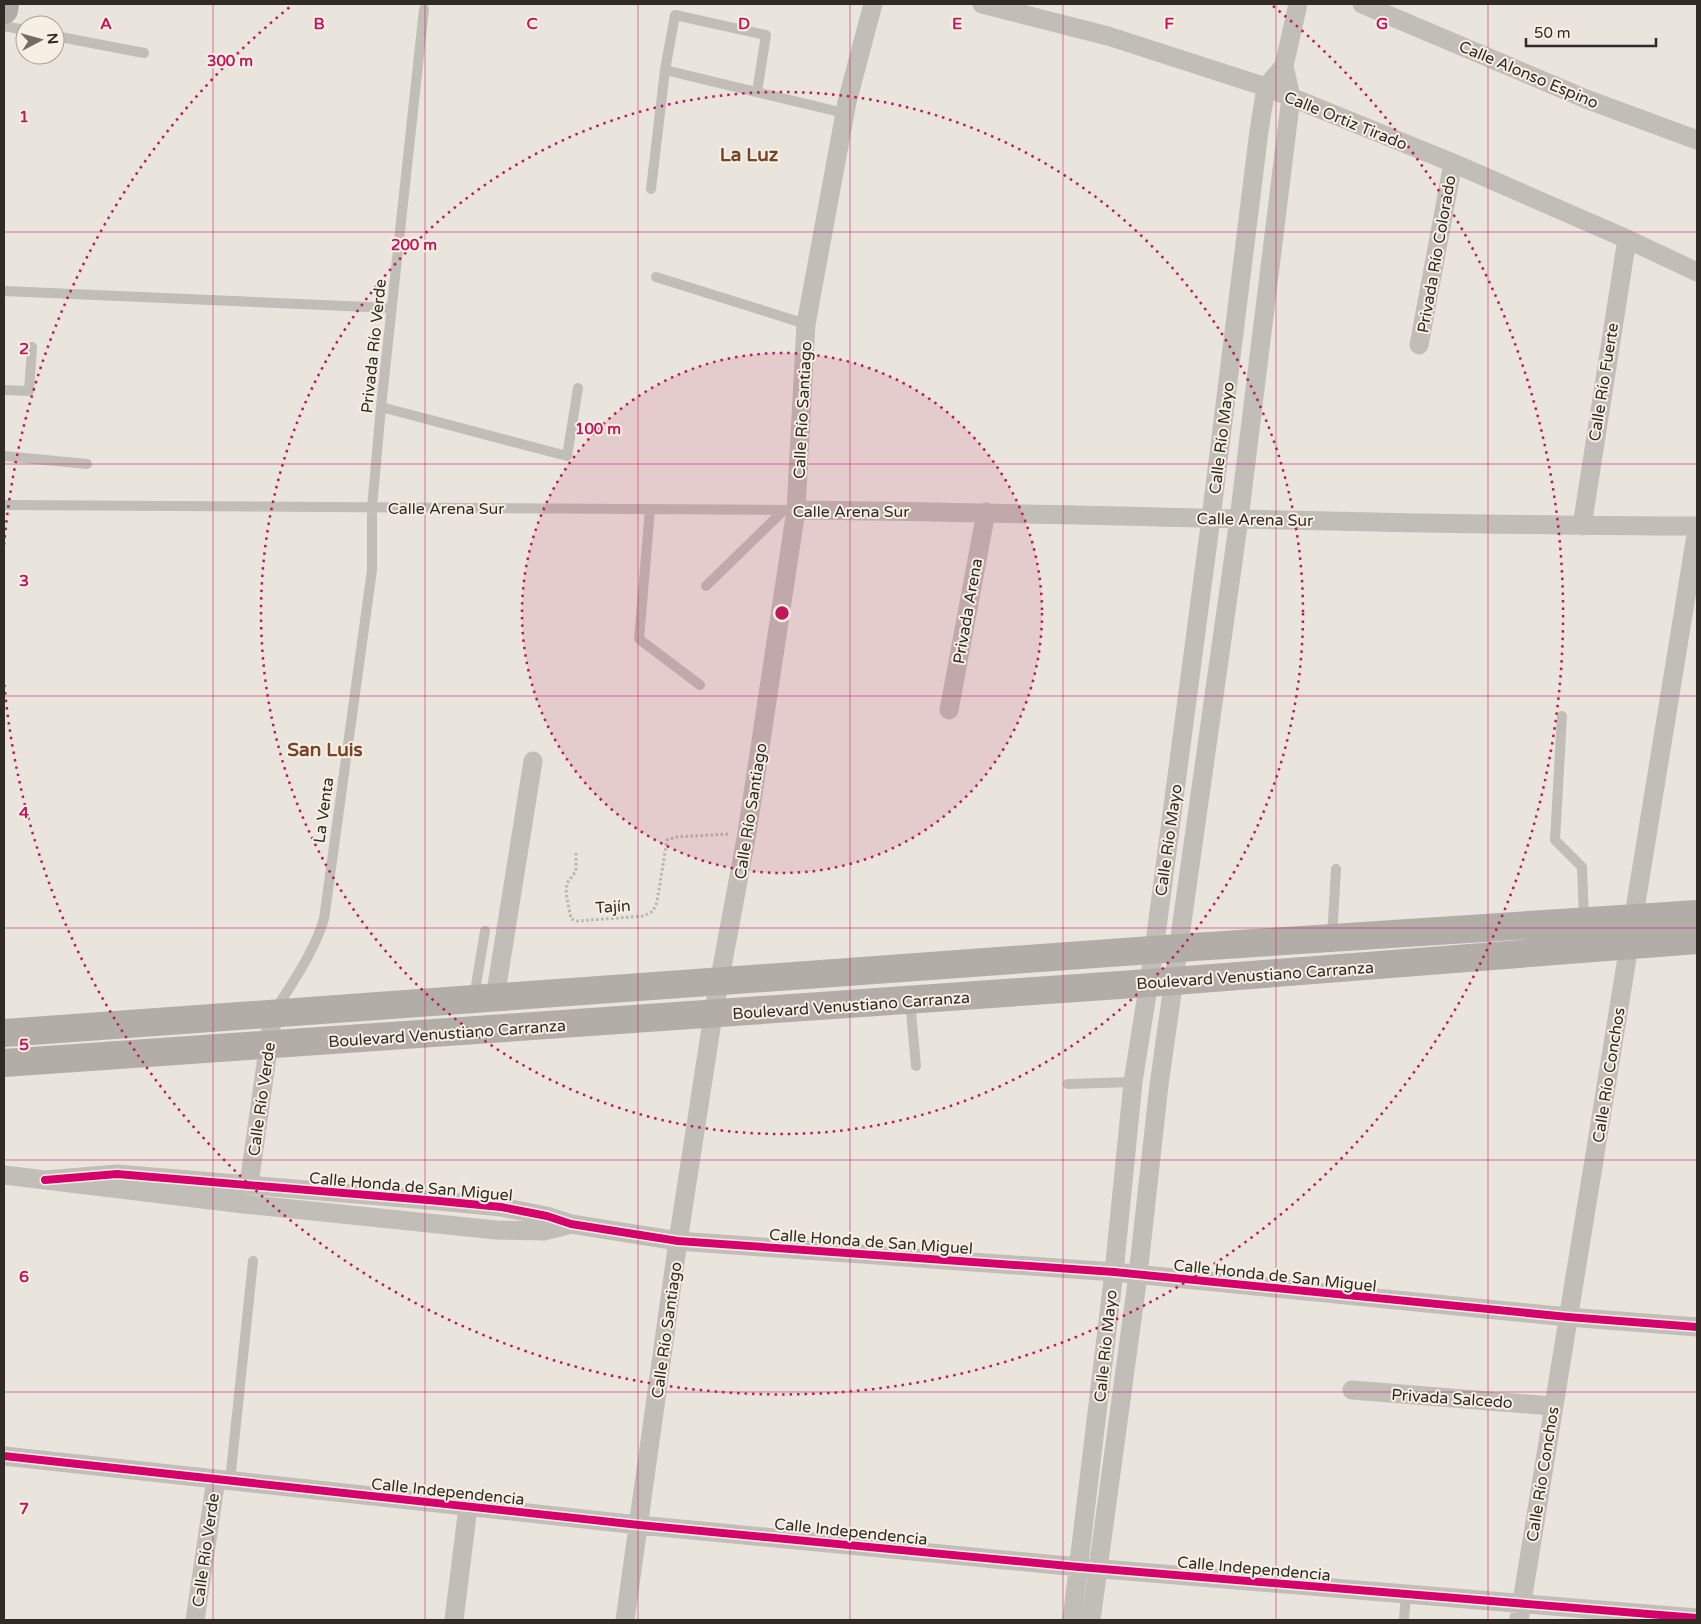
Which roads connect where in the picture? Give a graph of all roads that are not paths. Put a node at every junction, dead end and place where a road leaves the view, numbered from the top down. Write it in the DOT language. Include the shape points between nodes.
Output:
graph roads {
  1 [pos="5,4"];
  2 [pos="873,4"];
  3 [pos="982,4"];
  4 [pos="1298,4"];
  5 [pos="1362,4"];
  6 [pos="424,8"];
  7 [pos="4,10"];
  8 [pos="65,38"];
  9 [pos="144,53"];
  10 [pos="1284,66"];
  11 [pos="665,70"];
  12 [pos="1266,87"];
  13 [pos="757,92"];
  14 [pos="1291,97"];
  15 [pos="844,113"];
  16 [pos="1697,140"];
  17 [pos="1452,163"];
  18 [pos="651,189"];
  19 [pos="1627,239"];
  20 [pos="1697,272"];
  21 [pos="656,277"];
  22 [pos="4,291"];
  23 [pos="391,308"];
  24 [pos="806,324"];
  25 [pos="1419,345"];
  26 [pos="32,347"];
  27 [pos="578,388"];
  28 [pos="4,390"];
  29 [pos="381,407"];
  30 [pos="4,456"];
  31 [pos="87,464"];
  32 [pos="4,505"];
  33 [pos="372,508"];
  34 [pos="650,509"];
  35 [pos="790,510"];
  36 [pos="986,512"];
  37 [pos="1211,518"];
  38 [pos="1239,519"];
  39 [pos="1582,526"];
  40 [pos="1697,528"];
  41 [pos="706,586"];
  42 [pos="700,685"];
  43 [pos="949,710"];
  44 [pos="1562,716"];
  45 [pos="533,761"];
  46 [pos="1336,869"];
  47 [pos="1697,914"];
  48 [pos="1634,919"];
  49 [pos="1584,922"];
  50 [pos="485,931"];
  51 [pos="1332,938"];
  52 [pos="1697,940"];
  53 [pos="1630,946"];
  54 [pos="1166,949"];
  55 [pos="719,981"];
  56 [pos="1162,982"];
  57 [pos="484,999"];
  58 [pos="910,1000"];
  59 [pos="273,1014"];
  60 [pos="714,1015"];
  61 [pos="4,1033"];
  62 [pos="269,1046"];
  63 [pos="4,1063"];
  64 [pos="916,1066"];
  65 [pos="1134,1082"];
  66 [pos="1068,1084"];
  67 [pos="1159,1085"];
  68 [pos="4,1175"];
  69 [pos="45,1180"];
  70 [pos="249,1184"];
  71 [pos="571,1224"];
  72 [pos="678,1241"];
  73 [pos="253,1261"];
  74 [pos="1114,1272"];
  75 [pos="1138,1275"];
  76 [pos="1568,1318"];
  77 [pos="1697,1327"];
  78 [pos="1352,1390"];
  79 [pos="1552,1406"];
  80 [pos="4,1456"];
  81 [pos="223,1480"];
  82 [pos="468,1507"];
  83 [pos="639,1525"];
  84 [pos="1079,1567"];
  85 [pos="1098,1569"];
  86 [pos="1406,1594"];
  87 [pos="1520,1612"];
  88 [pos="1697,1618"];
  89 [pos="195,1620"];
  90 [pos="454,1620"];
  91 [pos="625,1620"];
  92 [pos="1072,1620"];
  93 [pos="1091,1620"];
  94 [pos="1404,1620"];
  1 -- 7 [label="main road"];
  2 -- 15 [label="street, Calle Río Santiago"];
  3 -- 12 [label="street, Calle Ortiz Tirado" via="1108,36"];
  4 -- 10 [label="street, Calle Río Mayo"];
  5 -- 16 [label="street, Calle Alonso Espino" via="1586,99"];
  6 -- 23 [label="lane, Privada Río Verde"];
  8 -- 9 [label="lane"];
  10 -- 12 [label="street, Calle Río Mayo"];
  10 -- 14 [label="street, Calle Río Mayo"];
  11 -- 13 [label="lane"];
  11 -- 13 [label="lane" via="675,15 766,35"];
  11 -- 18 [label="lane"];
  12 -- 14 [label="street, Calle Ortiz Tirado"];
  12 -- 37 [label="street, Calle Río Mayo"];
  13 -- 15 [label="lane"];
  14 -- 17 [label="street, Calle Ortiz Tirado"];
  14 -- 38 [label="street, Calle Río Mayo"];
  15 -- 24 [label="street, Calle Río Santiago"];
  17 -- 19 [label="street, Calle Ortiz Tirado"];
  17 -- 25 [label="street, Privada Río Colorado"];
  19 -- 20 [label="street, Calle Ortiz Tirado"];
  19 -- 39 [label="street, Calle Río Fuerte"];
  21 -- 24 [label="lane"];
  22 -- 23 [label="lane"];
  23 -- 29 [label="lane, Privada Río Verde"];
  24 -- 35 [label="street, Calle Río Santiago"];
  26 -- 28 [label="lane" via="29,391"];
  27 -- 29 [label="lane" via="567,456"];
  29 -- 33 [label="lane, Privada Río Verde"];
  30 -- 31 [label="lane"];
  32 -- 33 [label="lane, Calle Arena Sur"];
  33 -- 34 [label="lane, Calle Arena Sur"];
  33 -- 59 [label="lane, La Venta" via="372,570 324,919 309,956"];
  34 -- 35 [label="lane, Calle Arena Sur"];
  34 -- 42 [label="lane" via="639,639"];
  35 -- 36 [label="street, Calle Arena Sur"];
  35 -- 41 [label="lane"];
  35 -- 55 [label="street, Calle Río Santiago" via="747,834"];
  36 -- 37 [label="street, Calle Arena Sur"];
  36 -- 43 [label="street, Privada Arena"];
  37 -- 38 [label="street, Calle Arena Sur"];
  37 -- 54 [label="street, Calle Río Mayo"];
  38 -- 39 [label="street, Calle Arena Sur"];
  38 -- 54 [label="street, Calle Río Mayo"];
  39 -- 40 [label="street, Calle Arena Sur"];
  40 -- 48 [label="street, Calle Río Conchos"];
  44 -- 49 [label="lane" via="1555,840 1582,867"];
  45 -- 57 [label="street"];
  46 -- 51 [label="lane"];
  47 -- 48 [label="main road, Boulevard Venustiano Carranza"];
  48 -- 49 [label="main road, Boulevard Venustiano Carranza"];
  48 -- 53 [label="street, Calle Río Conchos"];
  49 -- 51 [label="main road, Boulevard Venustiano Carranza"];
  50 -- 57 [label="lane"];
  51 -- 54 [label="main road, Boulevard Venustiano Carranza"];
  52 -- 53 [label="main road, Boulevard Venustiano Carranza"];
  53 -- 56 [label="main road, Boulevard Venustiano Carranza"];
  53 -- 76 [label="street, Calle Río Conchos"];
  54 -- 55 [label="main road, Boulevard Venustiano Carranza"];
  54 -- 56 [label="street, Calle Río Mayo"];
  54 -- 56 [label="street, Calle Río Mayo"];
  55 -- 57 [label="main road, Boulevard Venustiano Carranza"];
  55 -- 60 [label="street, Calle Río Santiago"];
  56 -- 58 [label="main road, Boulevard Venustiano Carranza"];
  56 -- 65 [label="street, Calle Río Mayo"];
  56 -- 67 [label="street, Calle Río Mayo"];
  57 -- 59 [label="main road, Boulevard Venustiano Carranza"];
  58 -- 60 [label="main road, Boulevard Venustiano Carranza"];
  58 -- 64 [label="lane"];
  59 -- 61 [label="main road, Boulevard Venustiano Carranza"];
  59 -- 62 [label="street, Calle Río Verde"];
  60 -- 62 [label="main road, Boulevard Venustiano Carranza"];
  60 -- 72 [label="street, Calle Río Santiago"];
  62 -- 63 [label="main road, Boulevard Venustiano Carranza"];
  62 -- 70 [label="street, Calle Río Verde"];
  65 -- 66 [label="lane"];
  65 -- 67 [label="street"];
  65 -- 74 [label="street, Calle Río Mayo"];
  67 -- 75 [label="street, Calle Río Mayo"];
  68 -- 69 [label="street, Calle Honda de San Miguel"];
  69 -- 70 [label="street, Calle Honda de San Miguel" via="117,1174"];
  69 -- 71 [label="street, Calle Honda de San Miguel" via="496,1230 544,1231"];
  70 -- 71 [label="street, Calle Honda de San Miguel" via="501,1207"];
  71 -- 72 [label="street, Calle Honda de San Miguel"];
  72 -- 74 [label="street, Calle Honda de San Miguel"];
  72 -- 83 [label="street, Calle Río Santiago"];
  73 -- 81 [label="lane"];
  74 -- 75 [label="street, Calle Honda de San Miguel"];
  74 -- 84 [label="street, Calle Río Mayo"];
  75 -- 76 [label="street, Calle Honda de San Miguel"];
  75 -- 85 [label="street, Calle Río Mayo"];
  76 -- 77 [label="street, Calle Honda de San Miguel"];
  76 -- 79 [label="street, Calle Río Conchos"];
  78 -- 79 [label="street, Privada Salcedo"];
  79 -- 87 [label="street, Calle Río Conchos"];
  80 -- 81 [label="street, Calle Independencia"];
  81 -- 82 [label="street, Calle Independencia"];
  81 -- 89 [label="street, Calle Río Verde"];
  82 -- 83 [label="street, Calle Independencia"];
  82 -- 90 [label="street"];
  83 -- 84 [label="street, Calle Independencia"];
  83 -- 91 [label="street, Calle Río Santiago"];
  84 -- 85 [label="street, Calle Independencia"];
  84 -- 92 [label="street, Calle Río Mayo"];
  85 -- 86 [label="street, Calle Independencia"];
  85 -- 93 [label="street, Calle Río Mayo"];
  86 -- 87 [label="street, Calle Independencia"];
  86 -- 94 [label="lane"];
  87 -- 88 [label="street, Calle Independencia"];
}
